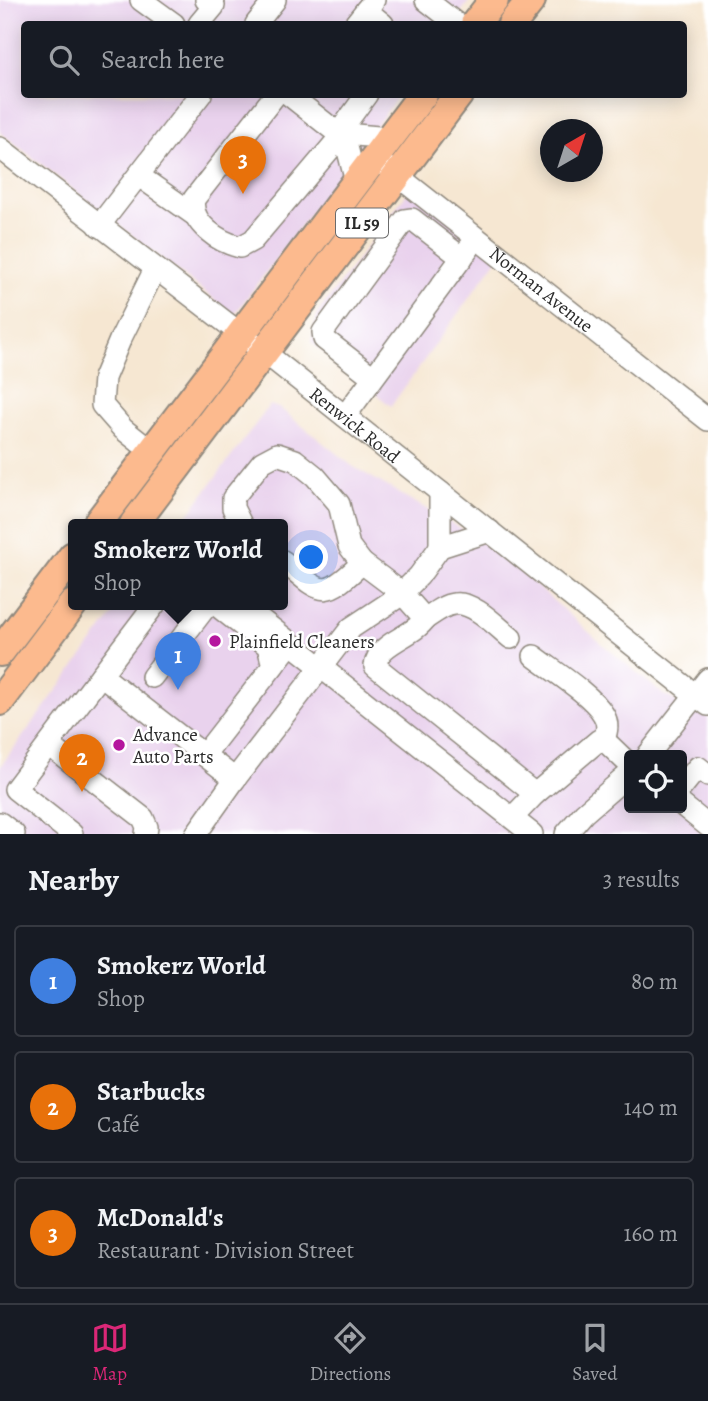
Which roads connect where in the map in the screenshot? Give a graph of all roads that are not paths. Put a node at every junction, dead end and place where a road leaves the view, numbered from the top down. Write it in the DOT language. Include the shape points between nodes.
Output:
graph roads {
  1 [pos="141,0"];
  2 [pos="206,0"];
  3 [pos="275,0"];
  4 [pos="426,0"];
  5 [pos="494,0"];
  6 [pos="531,0"];
  7 [pos="170,21"];
  8 [pos="202,21"];
  9 [pos="258,21"];
  10 [pos="453,21"];
  11 [pos="477,21"];
  12 [pos="514,21"];
  13 [pos="198,98"];
  14 [pos="288,98"];
  15 [pos="293,98"];
  16 [pos="365,98"];
  17 [pos="419,98"];
  18 [pos="456,98"];
  19 [pos="341,136"];
  20 [pos="0,148"];
  21 [pos="382,148"];
  22 [pos="139,176"];
  23 [pos="397,176"];
  24 [pos="356,182"];
  25 [pos="193,214"];
  26 [pos="363,222"];
  27 [pos="99,226"];
  28 [pos="477,238"];
  29 [pos="388,242"];
  30 [pos="337,256"];
  31 [pos="462,258"];
  32 [pos="155,269"];
  33 [pos="363,276"];
  34 [pos="240,333"];
  35 [pos="264,352"];
  36 [pos="373,377"];
  37 [pos="345,416"];
  38 [pos="708,420"];
  39 [pos="152,452"];
  40 [pos="440,492"];
  41 [pos="101,519"];
  42 [pos="140,519"];
  43 [pos="238,519"];
  44 [pos="490,531"];
  45 [pos="440,547"];
  46 [pos="68,563"];
  47 [pos="362,563"];
  48 [pos="288,565"];
  49 [pos="402,593"];
  50 [pos="68,610"];
  51 [pos="150,610"];
  52 [pos="202,610"];
  53 [pos="223,610"];
  54 [pos="248,610"];
  55 [pos="425,619"];
  56 [pos="511,638"];
  57 [pos="290,644"];
  58 [pos="0,652"];
  59 [pos="534,656"];
  60 [pos="273,666"];
  61 [pos="321,668"];
  62 [pos="101,675"];
  63 [pos="152,677"];
  64 [pos="704,693"];
  65 [pos="0,701"];
  66 [pos="604,740"];
  67 [pos="49,745"];
  68 [pos="653,750"];
  69 [pos="204,755"];
  70 [pos="624,759"];
  71 [pos="708,775"];
  72 [pos="624,778"];
  73 [pos="235,779"];
  74 [pos="687,781"];
  75 [pos="535,794"];
  76 [pos="687,809"];
  77 [pos="512,818"];
  78 [pos="0,823"];
  79 [pos="708,826"];
  80 [pos="65,832"];
  81 [pos="15,834"];
  82 [pos="146,834"];
  83 [pos="196,834"];
  84 [pos="533,834"];
  85 [pos="566,834"];
  1 -- 7 [label="street"];
  2 -- 8 [label="street" via="214,6"];
  3 -- 9 [label="street"];
  4 -- 10 [label="street"];
  5 -- 11 [label="main road"];
  6 -- 12 [label="main road"];
  13 -- 22 [label="street"];
  14 -- 25 [label="street" via="199,191"];
  15 -- 19 [label="street"];
  16 -- 19 [label="street"];
  17 -- 21 [label="main road, IL 59"];
  18 -- 23 [label="main road, IL 59"];
  19 -- 21 [label="street" via="356,135"];
  19 -- 24 [label="street"];
  19 -- 25 [label="street" via="247,245 224,241"];
  20 -- 27 [label="street, Renwick Road"];
  21 -- 23 [label="street, Norman Avenue"];
  21 -- 24 [label="main road, IL 59"];
  22 -- 25 [label="street"];
  22 -- 27 [label="street"];
  23 -- 26 [label="main road, IL 59"];
  23 -- 28 [label="street, Norman Avenue"];
  24 -- 34 [label="main road, IL 59"];
  26 -- 29 [label="street"];
  26 -- 30 [label="main road, IL 59"];
  27 -- 32 [label="street, Renwick Road"];
  28 -- 31 [label="street"];
  28 -- 38 [label="street, Norman Avenue"];
  29 -- 31 [label="street" via="405,220 412,219"];
  29 -- 33 [label="street"];
  30 -- 33 [label="street"];
  30 -- 35 [label="main road, IL 59"];
  31 -- 36 [label="street"];
  32 -- 34 [label="street, Renwick Road"];
  32 -- 39 [label="street" via="104,378 102,405"];
  33 -- 36 [label="street" via="323,332 324,339"];
  34 -- 35 [label="street, Renwick Road"];
  34 -- 39 [label="main road, IL 59"];
  35 -- 37 [label="street, Renwick Road"];
  35 -- 42 [label="main road, IL 59"];
  36 -- 37 [label="street"];
  37 -- 40 [label="street, Renwick Road"];
  39 -- 41 [label="main road, IL 59"];
  40 -- 44 [label="street, Renwick Road"];
  40 -- 45 [label="street"];
  43 -- 47 [label="street" via="233,498 262,462 277,454 295,460 340,504 349,545"];
  44 -- 45 [label="street"];
  44 -- 64 [label="street, Renwick Road"];
  45 -- 49 [label="street"];
  46 -- 58 [label="main road"];
  47 -- 48 [label="street" via="330,590 318,588"];
  47 -- 49 [label="street"];
  49 -- 55 [label="street"];
  49 -- 61 [label="street" via="351,628"];
  50 -- 65 [label="main road"];
  51 -- 62 [label="street"];
  52 -- 63 [label="street"];
  53 -- 60 [label="street" via="268,646"];
  54 -- 57 [label="street"];
  55 -- 56 [label="street" via="452,604 463,604"];
  55 -- 75 [label="street" via="383,651 375,666"];
  57 -- 60 [label="street"];
  57 -- 61 [label="street"];
  59 -- 66 [label="street" via="595,704 608,728"];
  60 -- 69 [label="street"];
  61 -- 73 [label="street"];
  61 -- 77 [label="street"];
  62 -- 67 [label="street"];
  62 -- 69 [label="street"];
  64 -- 68 [label="street"];
  66 -- 70 [label="street"];
  66 -- 75 [label="street"];
  67 -- 80 [label="street" via="15,789"];
  67 -- 82 [label="street" via="143,818"];
  69 -- 73 [label="street"];
  71 -- 74 [label="street" via="698,767"];
  72 -- 85 [label="street"];
  73 -- 83 [label="street"];
  75 -- 77 [label="street"];
  76 -- 79 [label="street"];
  77 -- 84 [label="street"];
  78 -- 81 [label="street"];
}
